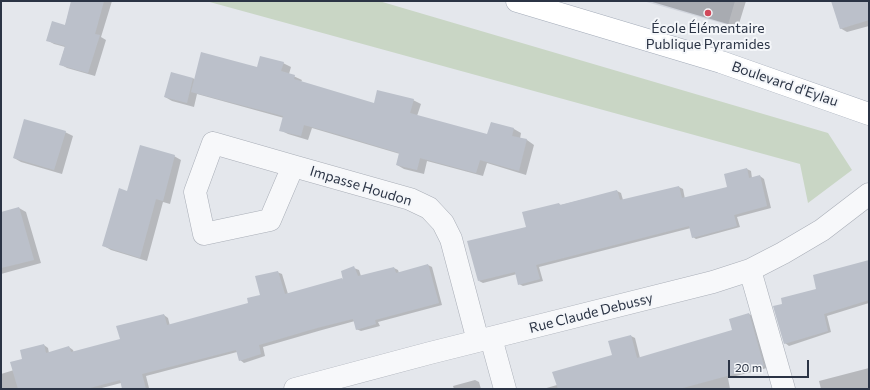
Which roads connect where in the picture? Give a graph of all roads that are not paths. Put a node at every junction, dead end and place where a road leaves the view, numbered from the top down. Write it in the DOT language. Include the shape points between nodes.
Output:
graph roads {
  1 [pos="517,1"];
  2 [pos="869,114"];
  3 [pos="293,166"];
  4 [pos="869,194"];
  5 [pos="750,270"];
  6 [pos="484,339"];
  7 [pos="295,389"];
  8 [pos="505,389"];
  9 [pos="784,389"];
  1 -- 2 [label="main road, Boulevard d'Eylau" via="722,62"];
  3 -- 3 [label="street, Impasse Houdon" via="213,143 195,192 204,234 270,220"];
  3 -- 6 [label="street, Impasse Houdon" via="410,199 429,208 443,223 451,239"];
  4 -- 5 [label="street, Rue Claude Debussy" via="822,230"];
  5 -- 6 [label="street, Rue Claude Debussy" via="713,282"];
  5 -- 9 [label="street"];
  6 -- 7 [label="street, Rue Claude Debussy"];
  6 -- 8 [label="street, Impasse Houdon"];
}
